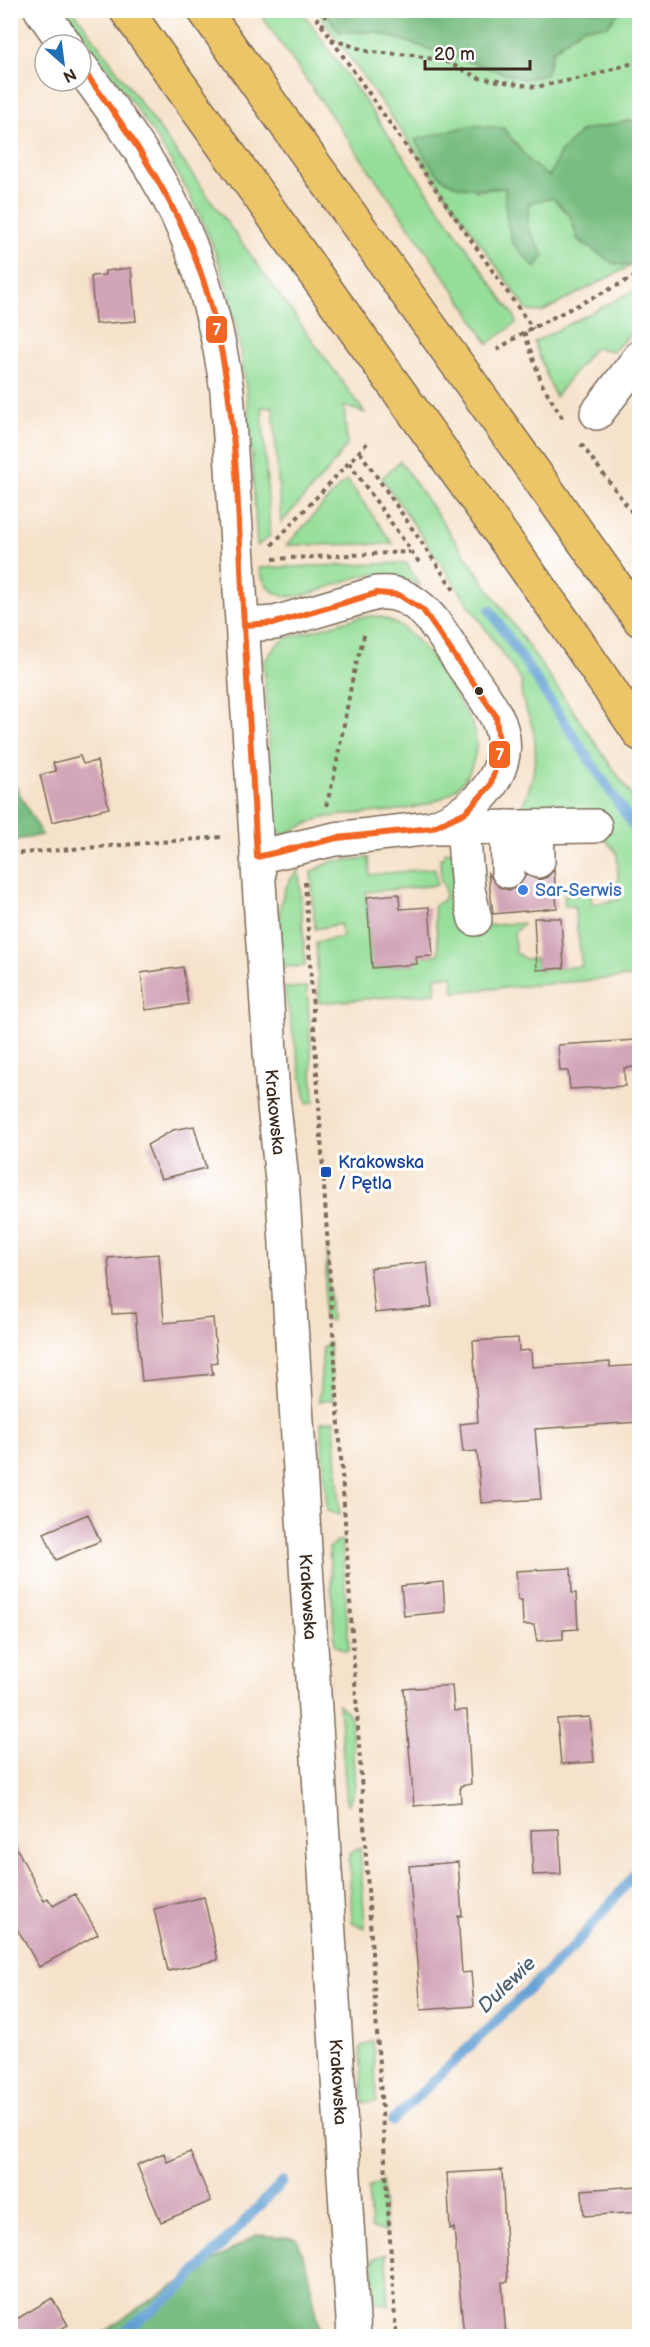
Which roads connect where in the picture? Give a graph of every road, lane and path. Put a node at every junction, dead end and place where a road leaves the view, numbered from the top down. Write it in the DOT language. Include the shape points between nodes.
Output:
graph roads {
  1 [pos="41,10"];
  2 [pos="126,10"];
  3 [pos="204,10"];
  4 [pos="310,10"];
  5 [pos="327,10"];
  6 [pos="322,27"];
  7 [pos="57,33"];
  8 [pos="331,39"];
  9 [pos="639,61"];
  10 [pos="93,84"];
  11 [pos="639,274"];
  12 [pos="533,329"];
  13 [pos="524,332"];
  14 [pos="497,350"];
  15 [pos="639,357"];
  16 [pos="597,412"];
  17 [pos="564,421"];
  18 [pos="578,439"];
  19 [pos="369,441"];
  20 [pos="360,452"];
  21 [pos="349,463"];
  22 [pos="639,523"];
  23 [pos="393,527"];
  24 [pos="285,532"];
  25 [pos="410,552"];
  26 [pos="390,553"];
  27 [pos="239,560"];
  28 [pos="376,593"];
  29 [pos="458,595"];
  30 [pos="639,620"];
  31 [pos="243,625"];
  32 [pos="639,734"];
  33 [pos="595,826"];
  34 [pos="522,827"];
  35 [pos="431,828"];
  36 [pos="463,828"];
  37 [pos="256,845"];
  38 [pos="303,846"];
  39 [pos="10,854"];
  40 [pos="538,861"];
  41 [pos="508,871"];
  42 [pos="475,919"];
  43 [pos="354,2337"];
  44 [pos="396,2337"];
  1 -- 7 [label="street"];
  2 -- 32 [label="highway" via="564,622"];
  3 -- 30 [label="highway"];
  4 -- 6 [label="path"];
  5 -- 6 [label="path"];
  6 -- 8 [label="path"];
  8 -- 9 [label="path" via="370,52 447,62 479,78 536,87"];
  8 -- 12 [label="path"];
  10 -- 27 [label="street, Krakowska" via="157,176 178,216 206,287 227,391"];
  11 -- 12 [label="path"];
  12 -- 13 [label="path"];
  13 -- 14 [label="path"];
  13 -- 17 [label="path" via="542,384"];
  15 -- 16 [label="street"];
  18 -- 22 [label="path"];
  19 -- 20 [label="path"];
  20 -- 21 [label="path"];
  20 -- 29 [label="path"];
  21 -- 23 [label="path"];
  21 -- 24 [label="path"];
  25 -- 26 [label="path"];
  26 -- 27 [label="path"];
  26 -- 28 [label="path"];
  27 -- 31 [label="street, Krakowska"];
  28 -- 31 [label="street" via="275,623"];
  28 -- 35 [label="street" via="405,597 428,616 496,716 501,730 502,756 491,785 471,809"];
  28 -- 38 [label="path" via="353,676 328,801"];
  31 -- 37 [label="street, Krakowska"];
  33 -- 34 [label="street"];
  34 -- 36 [label="street"];
  34 -- 40 [label="street"];
  34 -- 41 [label="street"];
  35 -- 36 [label="street"];
  35 -- 38 [label="street" via="335,838"];
  36 -- 42 [label="street" via="468,889"];
  37 -- 38 [label="street"];
  37 -- 39 [label="path"];
  37 -- 43 [label="street, Krakowska" via="282,1180"];
  38 -- 44 [label="path"];
}
